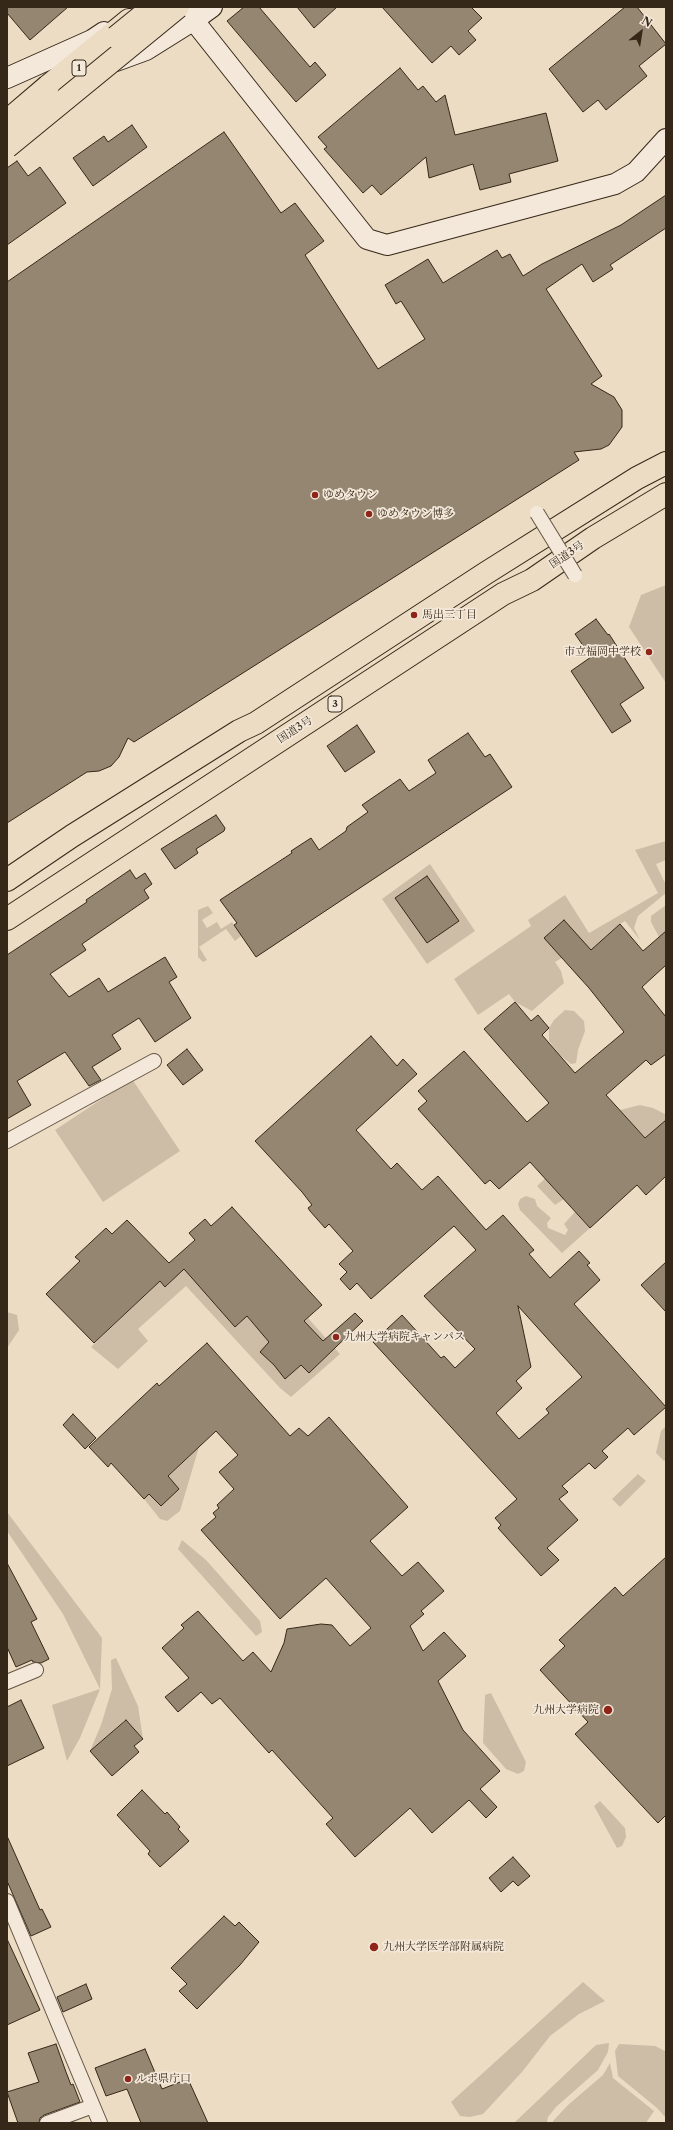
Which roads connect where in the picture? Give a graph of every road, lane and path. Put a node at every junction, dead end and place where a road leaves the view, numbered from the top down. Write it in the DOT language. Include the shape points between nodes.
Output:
graph roads {
  1 [pos="138,7"];
  2 [pos="146,7"];
  3 [pos="153,7"];
  4 [pos="212,7"];
  5 [pos="185,11"];
  6 [pos="7,78"];
  7 [pos="7,111"];
  8 [pos="7,121"];
  9 [pos="7,129"];
  10 [pos="666,139"];
  11 [pos="7,147"];
  12 [pos="666,462"];
  13 [pos="666,494"];
  14 [pos="537,513"];
  15 [pos="575,575"];
  16 [pos="7,880"];
  17 [pos="7,919"];
  18 [pos="154,1061"];
  19 [pos="7,1141"];
  20 [pos="36,1670"];
  21 [pos="7,1682"];
  22 [pos="7,1901"];
  23 [pos="93,2106"];
  24 [pos="47,2123"];
  25 [pos="100,2123"];
  1 -- 6 [label="street" via="92,40"];
  2 -- 8 [label="highway, 1, bridge"];
  3 -- 9 [label="highway, 1, bridge"];
  4 -- 5 [label="street"];
  5 -- 7 [label="street" via="146,50"];
  5 -- 10 [label="street" via="367,239 387,245 615,184 636,172"];
  5 -- 11 [label="highway, bridge"];
  12 -- 16 [label="highway, 3" via="486,573 256,723 239,731 72,836"];
  13 -- 17 [label="highway, 国道3号 / 3" via="593,538 532,580 503,594"];
  14 -- 15 [label="street, bridge"];
  18 -- 19 [label="street"];
  20 -- 21 [label="street"];
  22 -- 23 [label="street"];
  23 -- 24 [label="street"];
  23 -- 25 [label="street"];
}
